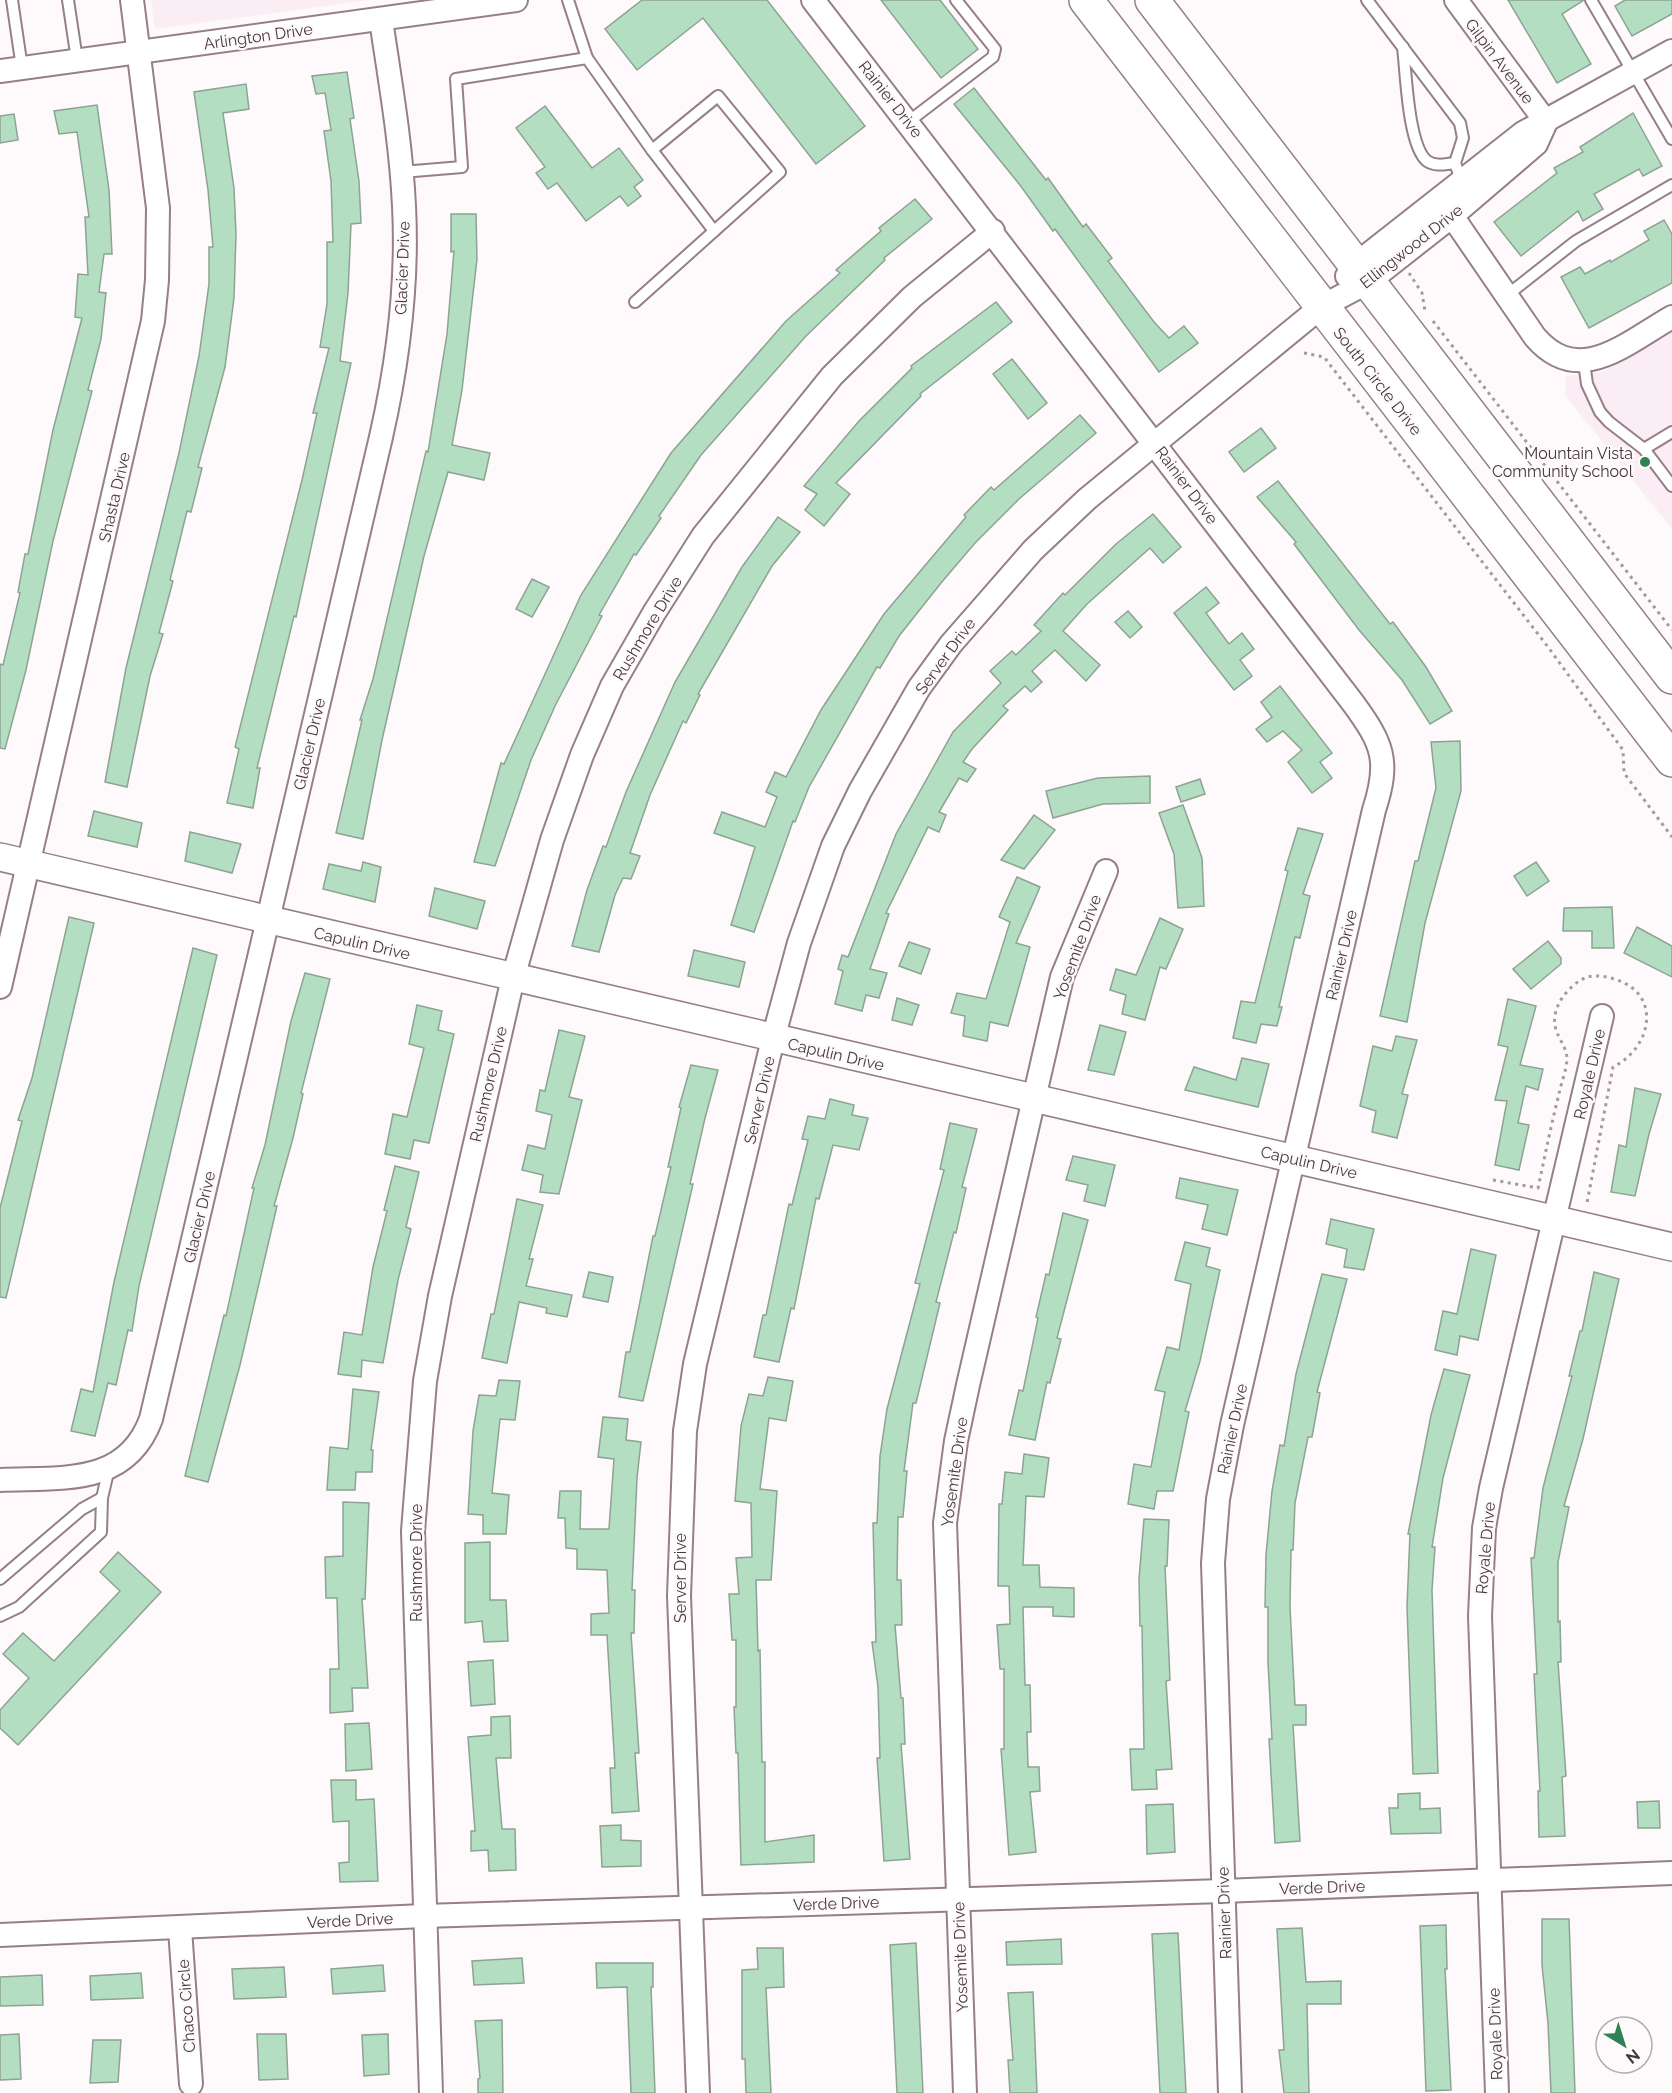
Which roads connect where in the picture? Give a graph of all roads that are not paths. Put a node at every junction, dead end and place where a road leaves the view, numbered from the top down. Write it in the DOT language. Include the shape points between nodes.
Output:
graph roads {
  1 [pos="12,0"];
  2 [pos="68,0"];
  3 [pos="132,0"];
  4 [pos="516,0"];
  5 [pos="568,0"];
  6 [pos="956,0"];
  7 [pos="1086,0"];
  8 [pos="1152,0"];
  9 [pos="1367,0"];
  10 [pos="1456,0"];
  11 [pos="1591,0"];
  12 [pos="821,5"];
  13 [pos="381,20"];
  14 [pos="1402,47"];
  15 [pos="1672,51"];
  16 [pos="138,52"];
  17 [pos="587,58"];
  18 [pos="77,60"];
  19 [pos="11,70"];
  20 [pos="1633,73"];
  21 [pos="908,122"];
  22 [pos="1546,122"];
  23 [pos="1672,139"];
  24 [pos="652,150"];
  25 [pos="1458,171"];
  26 [pos="402,172"];
  27 [pos="1672,185"];
  28 [pos="1452,216"];
  29 [pos="714,231"];
  30 [pos="993,231"];
  31 [pos="1362,274"];
  32 [pos="1506,296"];
  33 [pos="635,302"];
  34 [pos="1321,307"];
  35 [pos="1672,317"];
  36 [pos="1577,362"];
  37 [pos="1672,432"];
  38 [pos="1155,442"];
  39 [pos="1644,449"];
  40 [pos="1672,486"];
  41 [pos="1672,677"];
  42 [pos="1672,760"];
  43 [pos="0,857"];
  44 [pos="29,864"];
  45 [pos="1106,871"];
  46 [pos="268,921"];
  47 [pos="513,978"];
  48 [pos="0,987"];
  49 [pos="1602,1016"];
  50 [pos="774,1039"];
  51 [pos="1032,1100"];
  52 [pos="1294,1158"];
  53 [pos="1555,1220"];
  54 [pos="1672,1247"];
  55 [pos="109,1468"];
  56 [pos="0,1480"];
  57 [pos="102,1498"];
  58 [pos="0,1579"];
  59 [pos="0,1616"];
  60 [pos="1672,1873"];
  61 [pos="1490,1879"];
  62 [pos="1223,1891"];
  63 [pos="957,1899"];
  64 [pos="690,1907"];
  65 [pos="424,1916"];
  66 [pos="180,1929"];
  67 [pos="0,1935"];
  68 [pos="191,2084"];
  69 [pos="431,2093"];
  70 [pos="698,2093"];
  71 [pos="965,2093"];
  72 [pos="1230,2093"];
  73 [pos="1497,2093"];
  1 -- 19 [label="lane"];
  2 -- 18 [label="lane"];
  3 -- 16 [label="street, Shasta Drive"];
  4 -- 13 [label="street, Arlington Drive"];
  5 -- 17 [label="lane"];
  6 -- 21 [label="lane" via="995,49 993,57"];
  7 -- 34 [label="main road, South Circle Drive"];
  8 -- 31 [label="main road"];
  9 -- 14 [label="lane"];
  10 -- 22 [label="street, Gilpin Avenue"];
  11 -- 20 [label="lane"];
  12 -- 21 [label="street, Rainier Drive"];
  13 -- 16 [label="street, Arlington Drive"];
  13 -- 26 [label="street, Glacier Drive"];
  14 -- 25 [label="lane" via="1460,123 1463,138"];
  14 -- 25 [label="lane" via="1416,144 1426,160"];
  15 -- 20 [label="street, Ellingwood Drive"];
  16 -- 18 [label="street, Arlington Drive"];
  16 -- 44 [label="street, Shasta Drive" via="158,208 153,321"];
  17 -- 24 [label="lane"];
  17 -- 26 [label="lane" via="456,79 462,167"];
  18 -- 19 [label="street, Arlington Drive"];
  20 -- 22 [label="street, Ellingwood Drive"];
  20 -- 23 [label="lane"];
  21 -- 30 [label="street, Rainier Drive"];
  22 -- 25 [label="street, Ellingwood Drive"];
  22 -- 28 [label="street, Ellingwood Drive" via="1536,144"];
  24 -- 29 [label="lane"];
  24 -- 29 [label="lane" via="718,96 780,172"];
  25 -- 31 [label="street, Ellingwood Drive"];
  26 -- 46 [label="street, Glacier Drive" via="403,302 384,423"];
  27 -- 32 [label="lane" via="1576,241"];
  28 -- 31 [label="street, Ellingwood Drive"];
  28 -- 32 [label="street"];
  29 -- 33 [label="lane"];
  30 -- 38 [label="street, Rainier Drive"];
  30 -- 47 [label="street, Rushmore Drive" via="912,297 840,367 703,536 612,686 582,755 552,840"];
  31 -- 34 [label="street, Ellingwood Drive"];
  31 -- 41 [label="main road"];
  32 -- 36 [label="street" via="1547,350"];
  34 -- 38 [label="street, Server Drive"];
  34 -- 42 [label="main road, South Circle Drive"];
  35 -- 36 [label="street" via="1598,359"];
  36 -- 39 [label="lane" via="1600,412"];
  37 -- 39 [label="lane"];
  38 -- 50 [label="street, Server Drive" via="1033,550 951,644 919,688 860,790 833,846 799,943"];
  38 -- 52 [label="street, Rainier Drive" via="1372,729 1383,754 1383,782"];
  39 -- 40 [label="lane"];
  43 -- 44 [label="street, Capulin Drive"];
  44 -- 46 [label="street, Capulin Drive"];
  44 -- 48 [label="street, Shasta Drive"];
  45 -- 51 [label="street, Yosemite Drive" via="1062,977"];
  46 -- 47 [label="street, Capulin Drive"];
  46 -- 55 [label="street, Glacier Drive" via="151,1419 144,1439 130,1455"];
  47 -- 50 [label="street, Capulin Drive"];
  47 -- 65 [label="street, Rushmore Drive" via="440,1296 425,1381 413,1530"];
  49 -- 53 [label="street, Royale Drive"];
  50 -- 51 [label="street, Capulin Drive"];
  50 -- 64 [label="street, Server Drive" via="696,1364 685,1431 679,1596"];
  51 -- 52 [label="street, Capulin Drive"];
  51 -- 63 [label="street, Yosemite Drive" via="956,1441 945,1523"];
  52 -- 53 [label="street, Capulin Drive"];
  52 -- 62 [label="street, Rainier Drive" via="1218,1499 1213,1563"];
  53 -- 54 [label="street, Capulin Drive"];
  53 -- 61 [label="street, Royale Drive" via="1484,1528 1480,1616"];
  55 -- 56 [label="street" via="84,1476"];
  55 -- 57 [label="lane"];
  57 -- 58 [label="lane" via="82,1509"];
  57 -- 59 [label="lane" via="102,1532 19,1607"];
  60 -- 61 [label="street, Verde Drive"];
  61 -- 62 [label="street, Verde Drive"];
  61 -- 73 [label="street, Royale Drive"];
  62 -- 63 [label="street, Verde Drive"];
  62 -- 72 [label="street, Rainier Drive"];
  63 -- 64 [label="street, Verde Drive"];
  63 -- 71 [label="street, Yosemite Drive"];
  64 -- 65 [label="street, Verde Drive"];
  64 -- 70 [label="street, Server Drive"];
  65 -- 66 [label="street, Verde Drive"];
  65 -- 69 [label="street, Rushmore Drive"];
  66 -- 67 [label="street, Verde Drive"];
  66 -- 68 [label="street, Chaco Circle"];
}
